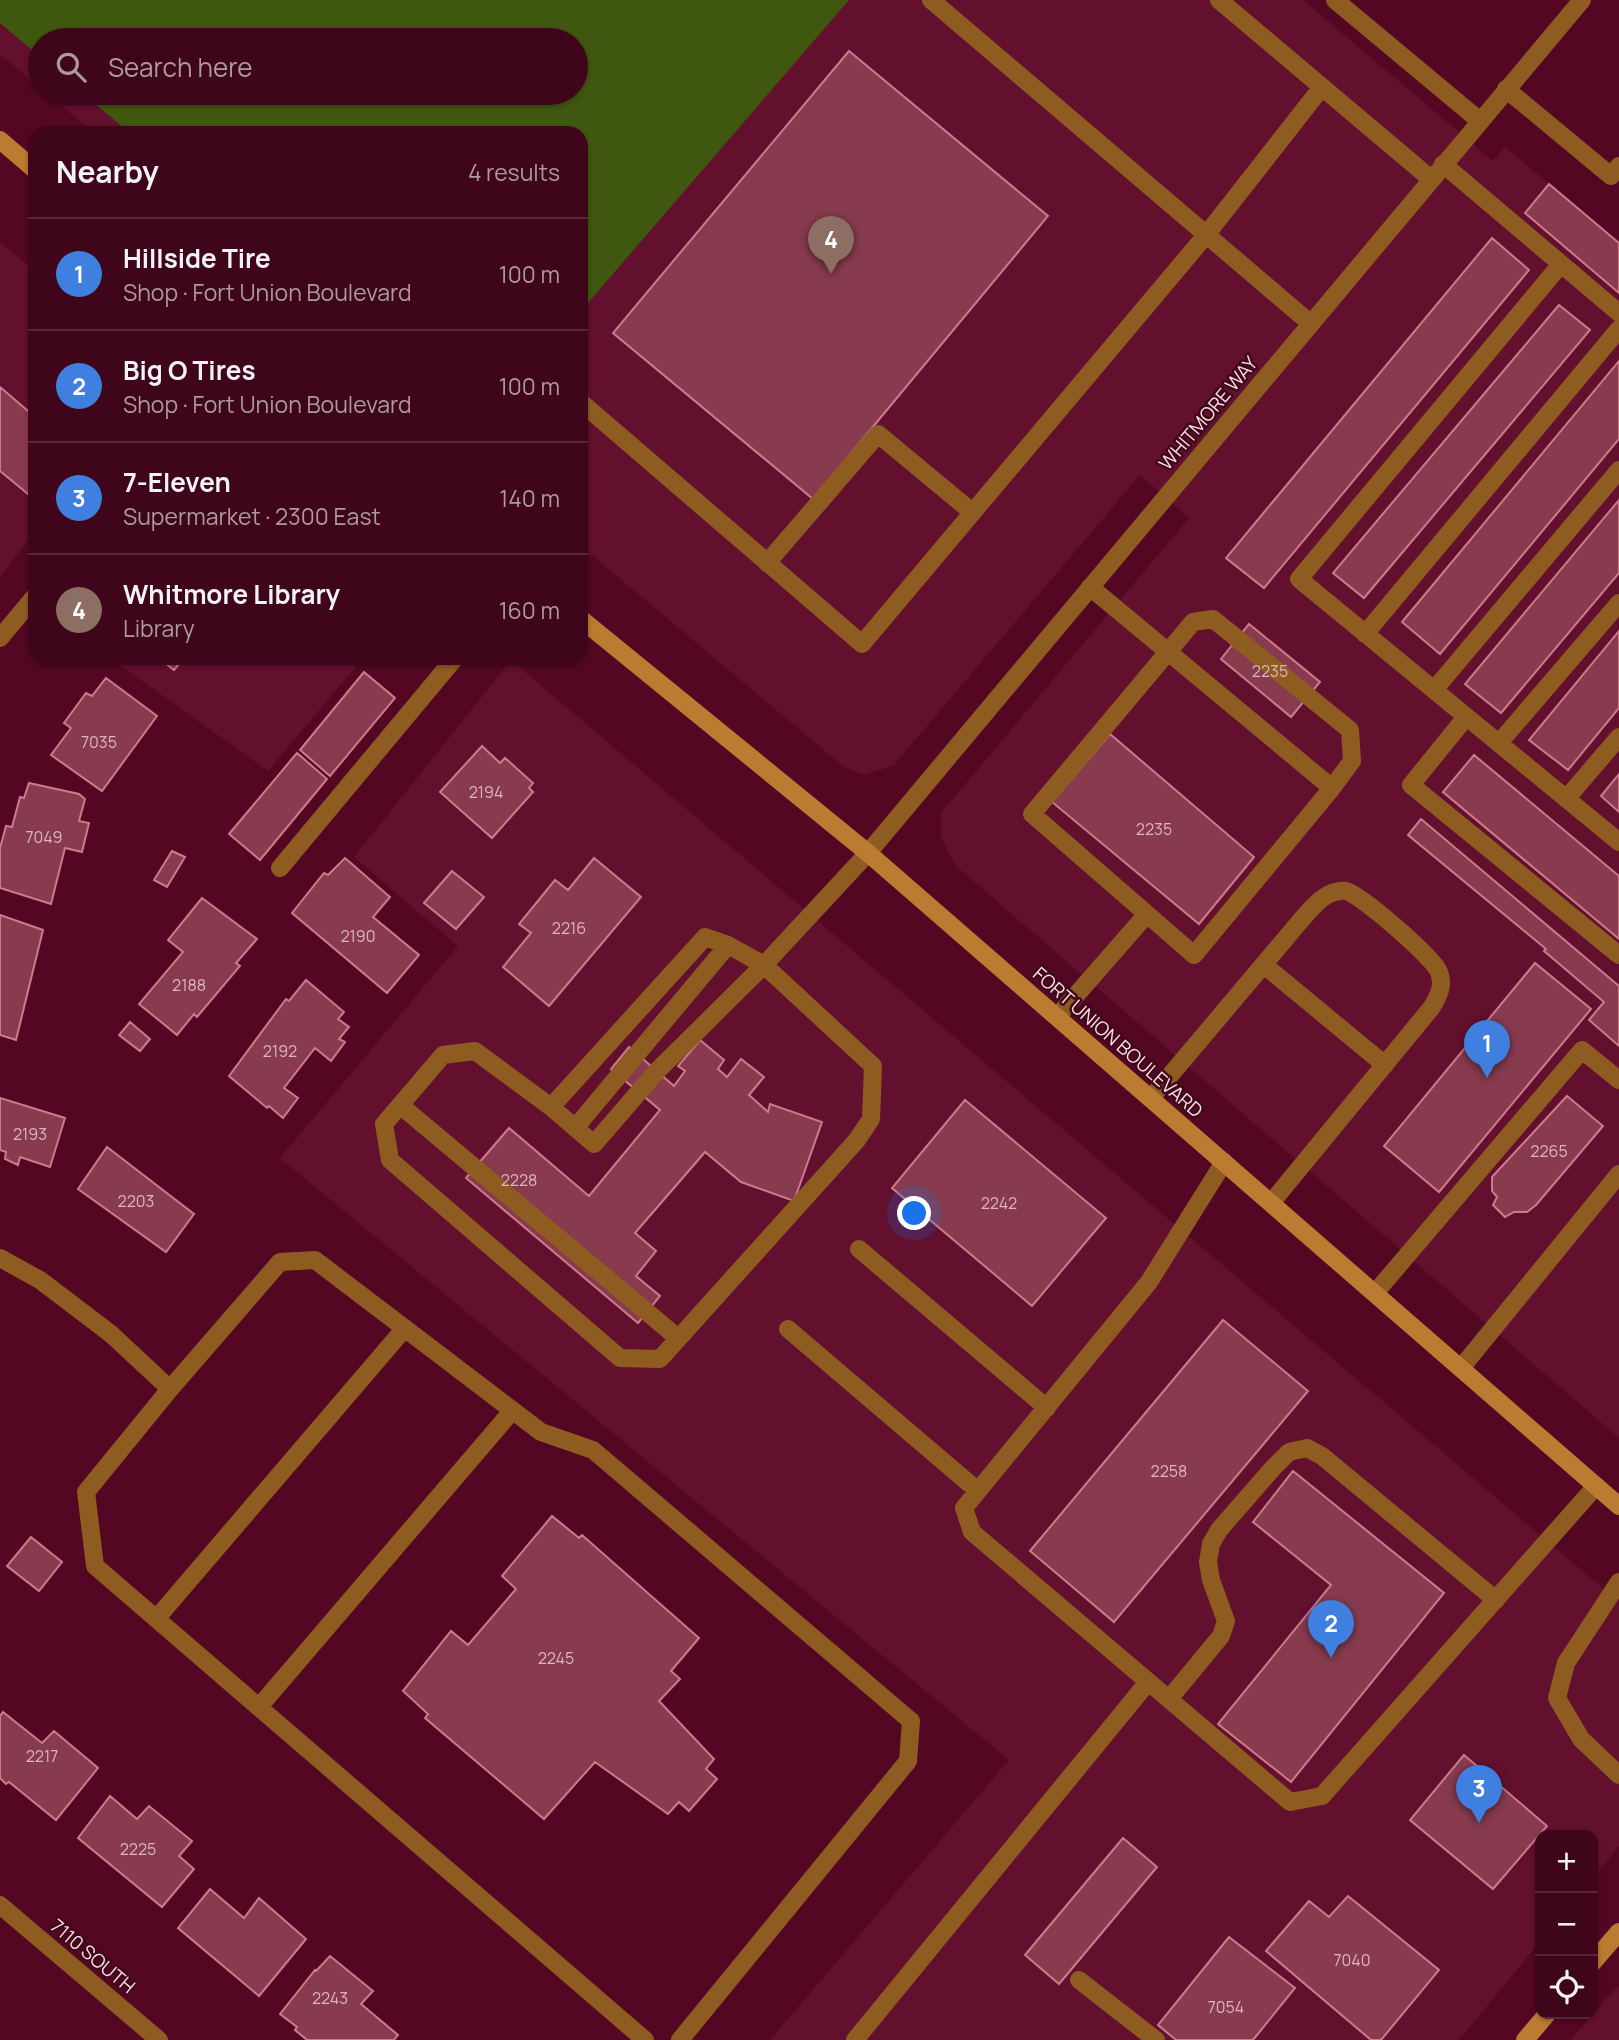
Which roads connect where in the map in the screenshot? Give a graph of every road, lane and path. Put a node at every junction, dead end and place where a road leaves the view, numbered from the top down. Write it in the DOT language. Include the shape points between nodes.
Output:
graph roads {
  1 [pos="932,0"];
  2 [pos="1219,0"];
  3 [pos="1335,0"];
  4 [pos="1582,0"];
  5 [pos="1322,88"];
  6 [pos="1506,89"];
  7 [pos="1480,121"];
  8 [pos="0,140"];
  9 [pos="28,164"];
  10 [pos="1443,164"];
  11 [pos="1616,174"];
  12 [pos="1431,179"];
  13 [pos="1206,234"];
  14 [pos="1561,264"];
  15 [pos="1619,313"];
  16 [pos="1310,323"];
  17 [pos="1619,328"];
  18 [pos="588,408"];
  19 [pos="1619,470"];
  20 [pos="972,512"];
  21 [pos="767,563"];
  22 [pos="1090,587"];
  23 [pos="1619,603"];
  24 [pos="28,604"];
  25 [pos="588,625"];
  26 [pos="1365,634"];
  27 [pos="0,638"];
  28 [pos="1168,653"];
  29 [pos="449,665"];
  30 [pos="1434,690"];
  31 [pos="1466,717"];
  32 [pos="1619,737"];
  33 [pos="1499,743"];
  34 [pos="1332,788"];
  35 [pos="1566,799"];
  36 [pos="1619,842"];
  37 [pos="868,853"];
  38 [pos="280,868"];
  39 [pos="1147,914"];
  40 [pos="728,945"];
  41 [pos="1619,955"];
  42 [pos="764,965"];
  43 [pos="1264,965"];
  44 [pos="1057,1017"];
  45 [pos="1385,1065"];
  46 [pos="1619,1080"];
  47 [pos="1151,1098"];
  48 [pos="400,1105"];
  49 [pos="551,1107"];
  50 [pos="575,1128"];
  51 [pos="1224,1162"];
  52 [pos="1619,1174"];
  53 [pos="1271,1203"];
  54 [pos="859,1249"];
  55 [pos="0,1258"];
  56 [pos="1375,1293"];
  57 [pos="405,1328"];
  58 [pos="788,1329"];
  59 [pos="678,1338"];
  60 [pos="1461,1368"];
  61 [pos="170,1389"];
  62 [pos="1047,1408"];
  63 [pos="512,1410"];
  64 [pos="1596,1486"];
  65 [pos="978,1492"];
  66 [pos="1619,1506"];
  67 [pos="1619,1582"];
  68 [pos="1496,1600"];
  69 [pos="156,1619"];
  70 [pos="1148,1682"];
  71 [pos="1169,1699"];
  72 [pos="260,1707"];
  73 [pos="1619,1775"];
  74 [pos="0,1905"];
  75 [pos="1619,1932"];
  76 [pos="1598,1956"];
  77 [pos="1079,1980"];
  78 [pos="1543,2019"];
  79 [pos="159,2040"];
  80 [pos="645,2040"];
  81 [pos="680,2040"];
  82 [pos="855,2040"];
  83 [pos="1156,2040"];
  84 [pos="1525,2040"];
  1 -- 13 [label="street"];
  2 -- 5 [label="street"];
  3 -- 7 [label="street"];
  4 -- 6 [label="street, WHITMORE WAY"];
  5 -- 12 [label="street"];
  5 -- 13 [label="street"];
  6 -- 7 [label="street, WHITMORE WAY"];
  6 -- 11 [label="street"];
  7 -- 10 [label="street, WHITMORE WAY"];
  8 -- 9 [label="main road"];
  10 -- 12 [label="street, WHITMORE WAY"];
  10 -- 14 [label="street"];
  12 -- 16 [label="street, WHITMORE WAY"];
  13 -- 16 [label="street"];
  13 -- 20 [label="street"];
  14 -- 15 [label="street"];
  14 -- 26 [label="street" via="1299,579"];
  16 -- 22 [label="street, WHITMORE WAY"];
  17 -- 26 [label="street"];
  18 -- 21 [label="street"];
  19 -- 30 [label="street"];
  20 -- 21 [label="street" via="878,434"];
  20 -- 21 [label="street" via="862,644"];
  22 -- 28 [label="street"];
  22 -- 37 [label="street, WHITMORE WAY"];
  23 -- 33 [label="street"];
  24 -- 27 [label="street"];
  25 -- 37 [label="main road, FORT UNION BOULEVARD"];
  26 -- 30 [label="street"];
  28 -- 34 [label="street"];
  28 -- 34 [label="street" via="1193,622 1213,619 1350,730 1352,761"];
  28 -- 39 [label="street" via="1032,814"];
  29 -- 38 [label="street"];
  30 -- 31 [label="street"];
  31 -- 33 [label="street"];
  31 -- 41 [label="street" via="1411,785"];
  32 -- 35 [label="street"];
  33 -- 35 [label="street"];
  34 -- 39 [label="street" via="1194,955"];
  35 -- 36 [label="street"];
  37 -- 42 [label="street, WHITMORE WAY"];
  37 -- 44 [label="main road, FORT UNION BOULEVARD"];
  39 -- 44 [label="street"];
  40 -- 42 [label="street"];
  40 -- 49 [label="street" via="705,937"];
  40 -- 50 [label="street"];
  42 -- 50 [label="street, WHITMORE WAY" via="657,1071 594,1144"];
  42 -- 59 [label="street" via="873,1066 871,1119"];
  43 -- 45 [label="street"];
  43 -- 45 [label="street" via="1331,892 1347,891 1362,899 1424,953 1439,971 1442,989"];
  43 -- 47 [label="street"];
  44 -- 47 [label="main road, FORT UNION BOULEVARD"];
  45 -- 53 [label="street"];
  46 -- 56 [label="street" via="1582,1050"];
  47 -- 51 [label="main road, FORT UNION BOULEVARD"];
  48 -- 49 [label="street" via="443,1055 475,1051"];
  48 -- 59 [label="street"];
  48 -- 59 [label="street" via="384,1124 390,1160 621,1358 660,1359"];
  49 -- 50 [label="street"];
  51 -- 53 [label="main road, FORT UNION BOULEVARD"];
  51 -- 62 [label="street" via="1149,1282"];
  52 -- 60 [label="street"];
  53 -- 56 [label="main road, FORT UNION BOULEVARD"];
  54 -- 62 [label="street"];
  55 -- 61 [label="street" via="40,1280 111,1334"];
  56 -- 60 [label="main road, FORT UNION BOULEVARD"];
  57 -- 61 [label="street" via="316,1260 280,1262"];
  57 -- 63 [label="street"];
  57 -- 69 [label="street"];
  58 -- 65 [label="street"];
  60 -- 64 [label="main road, FORT UNION BOULEVARD"];
  61 -- 69 [label="street" via="86,1492 95,1566"];
  62 -- 65 [label="street"];
  63 -- 72 [label="street"];
  63 -- 81 [label="street" via="541,1432 593,1450 911,1721 908,1761"];
  64 -- 66 [label="main road, FORT UNION BOULEVARD"];
  64 -- 68 [label="street"];
  65 -- 70 [label="street" via="964,1508 972,1532"];
  67 -- 73 [label="street" via="1566,1663 1557,1698 1581,1739"];
  68 -- 71 [label="street" via="1322,1796 1290,1802"];
  68 -- 71 [label="street" via="1322,1456 1307,1448 1289,1452 1211,1544 1208,1562 1226,1621 1221,1636"];
  69 -- 72 [label="street"];
  70 -- 71 [label="street"];
  70 -- 82 [label="street"];
  72 -- 80 [label="street"];
  74 -- 79 [label="street, 7110 SOUTH"];
  75 -- 76 [label="main road"];
  77 -- 83 [label="street"];
  78 -- 84 [label="main road"];
}
